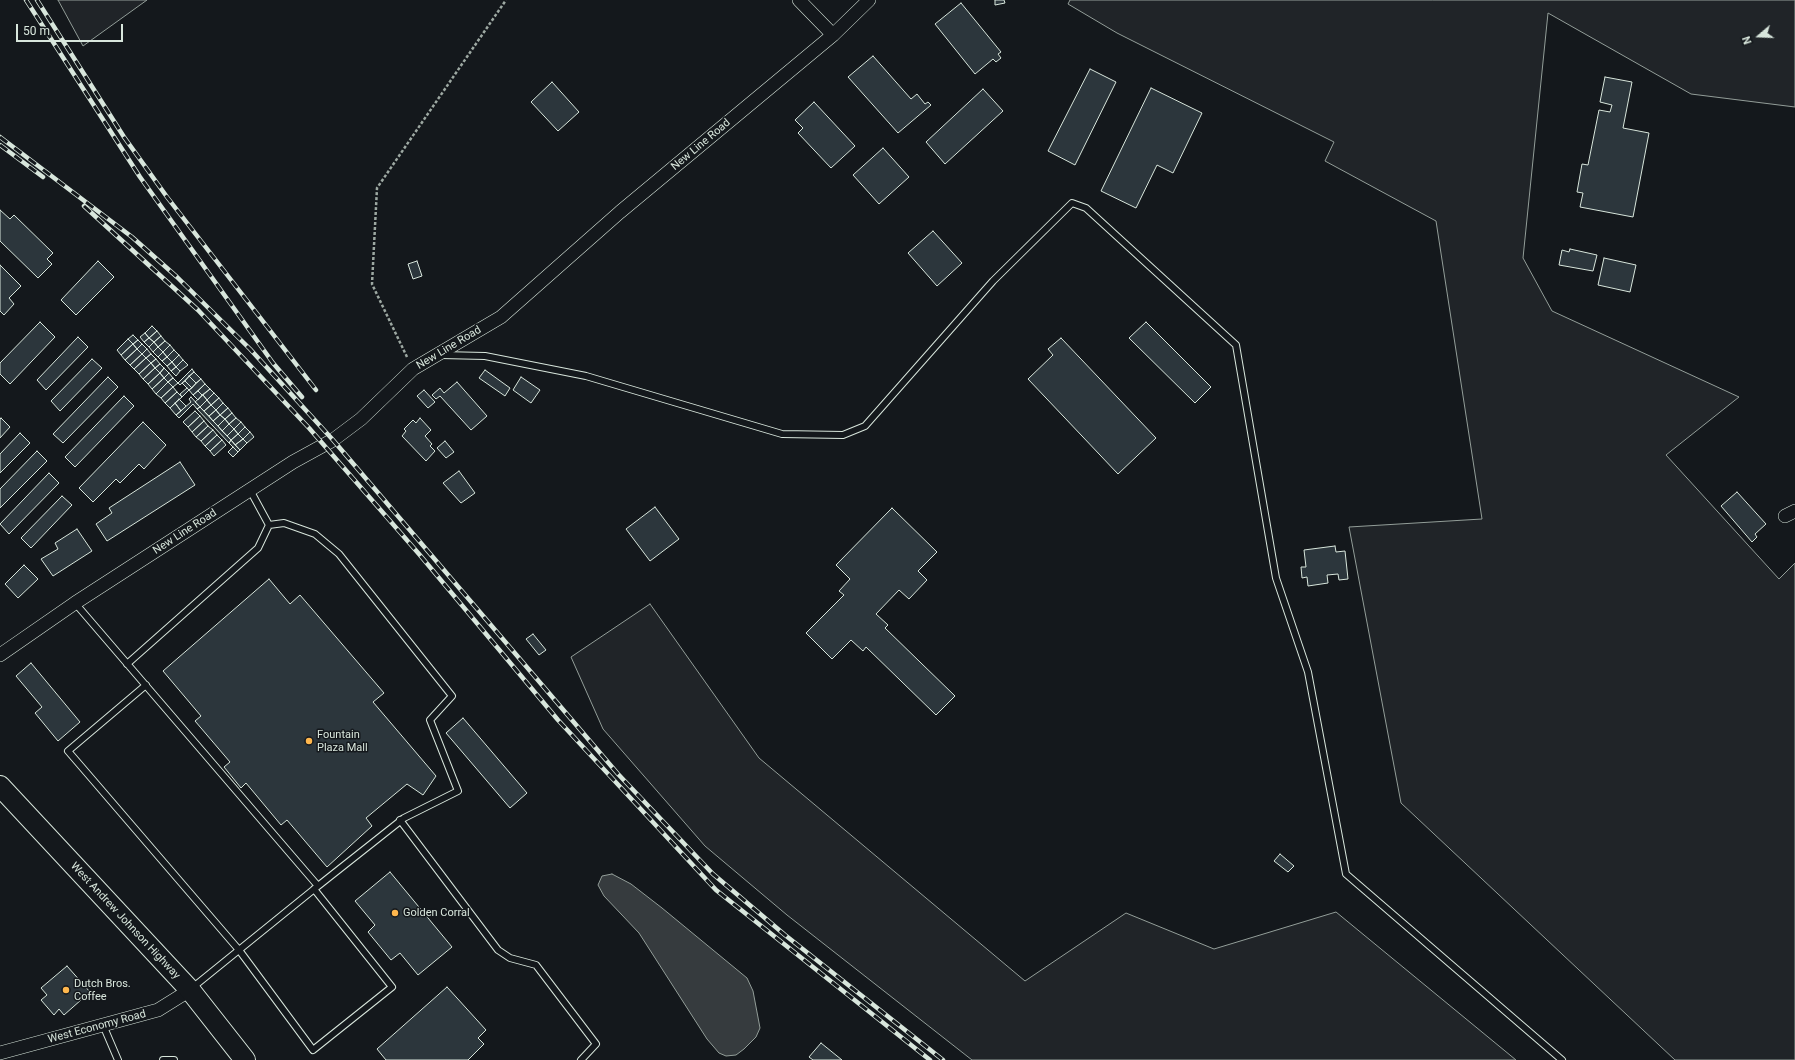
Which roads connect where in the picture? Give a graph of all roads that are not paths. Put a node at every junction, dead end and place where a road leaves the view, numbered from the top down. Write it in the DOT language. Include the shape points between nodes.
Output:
graph roads {
  1 [pos="799,0"];
  2 [pos="869,0"];
  3 [pos="833,35"];
  4 [pos="435,355"];
  5 [pos="250,490"];
  6 [pos="269,526"];
  7 [pos="75,603"];
  8 [pos="0,655"];
  9 [pos="127,664"];
  10 [pos="146,685"];
  11 [pos="0,786"];
  12 [pos="400,820"];
  13 [pos="316,887"];
  14 [pos="239,950"];
  15 [pos="190,990"];
  16 [pos="103,1025"];
  17 [pos="0,1053"];
  18 [pos="118,1060"];
  19 [pos="163,1060"];
  20 [pos="174,1060"];
  21 [pos="245,1060"];
  22 [pos="581,1060"];
  23 [pos="1562,1060"];
  1 -- 3 [label="street"];
  2 -- 3 [label="street, New Line Road"];
  3 -- 4 [label="street, New Line Road" via="620,212 501,317"];
  4 -- 5 [label="street, New Line Road" via="413,369 361,419 333,440"];
  4 -- 23 [label="lane" via="485,356 586,376 782,434 843,435 865,426 993,281 1072,203 1086,208 1236,345 1276,578 1308,672 1346,874"];
  5 -- 6 [label="lane"];
  5 -- 7 [label="street, New Line Road"];
  6 -- 9 [label="lane" via="258,548"];
  6 -- 12 [label="lane" via="284,523 315,534 339,554 452,696 430,720 458,791"];
  7 -- 8 [label="street, New Line Road"];
  7 -- 9 [label="lane"];
  9 -- 10 [label="lane"];
  10 -- 13 [label="lane"];
  10 -- 14 [label="lane" via="68,751"];
  11 -- 15 [label="main road, West Andrew Johnson Highway"];
  12 -- 13 [label="lane"];
  12 -- 22 [label="lane" via="498,950 510,958 536,965 596,1044"];
  13 -- 14 [label="lane"];
  13 -- 14 [label="lane" via="392,987 313,1050"];
  14 -- 15 [label="lane"];
  15 -- 16 [label="street, West Economy Road" via="158,1010"];
  15 -- 21 [label="main road, West Andrew Johnson Highway"];
  16 -- 17 [label="street, West Economy Road"];
  16 -- 18 [label="lane"];
  19 -- 20 [label="lane"];
}
